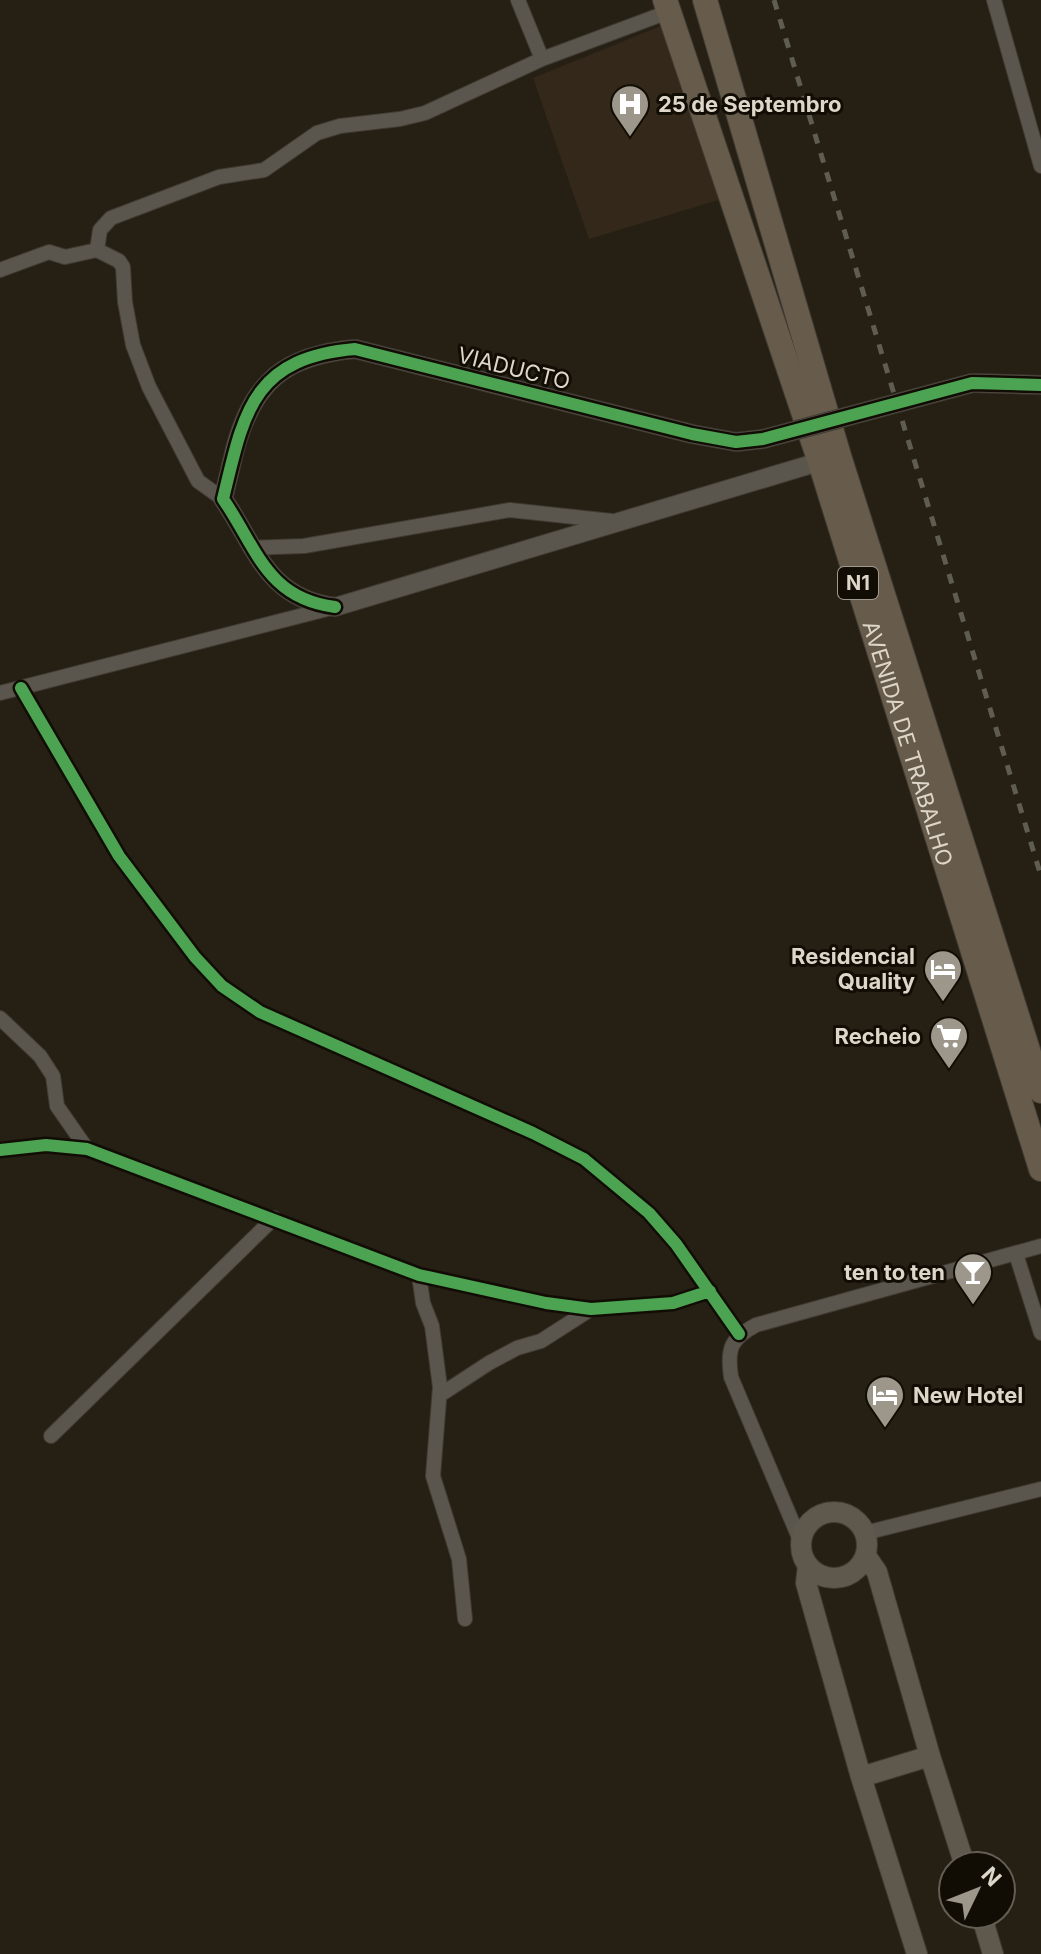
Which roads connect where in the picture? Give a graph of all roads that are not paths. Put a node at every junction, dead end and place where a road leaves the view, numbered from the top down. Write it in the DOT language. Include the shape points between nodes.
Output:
graph roads {
  1 [pos="518,0"];
  2 [pos="705,0"];
  3 [pos="994,0"];
  4 [pos="667,6"];
  5 [pos="542,59"];
  6 [pos="1041,166"];
  7 [pos="97,250"];
  8 [pos="0,270"];
  9 [pos="1041,385"];
  10 [pos="830,459"];
  11 [pos="223,499"];
  12 [pos="616,522"];
  13 [pos="250,548"];
  14 [pos="335,607"];
  15 [pos="21,688"];
  16 [pos="0,693"];
  17 [pos="0,1018"];
  18 [pos="1041,1091"];
  19 [pos="87,1149"];
  20 [pos="0,1150"];
  21 [pos="1041,1169"];
  22 [pos="274,1218"];
  23 [pos="1041,1246"];
  24 [pos="1016,1254"];
  25 [pos="419,1275"];
  26 [pos="710,1291"];
  27 [pos="591,1309"];
  28 [pos="1041,1333"];
  29 [pos="739,1334"];
  30 [pos="440,1395"];
  31 [pos="51,1436"];
  32 [pos="1041,1489"];
  33 [pos="865,1533"];
  34 [pos="800,1540"];
  35 [pos="866,1556"];
  36 [pos="808,1565"];
  37 [pos="465,1619"];
  38 [pos="930,1756"];
  39 [pos="861,1777"];
  40 [pos="960,1850"];
  41 [pos="986,1930"];
  42 [pos="917,1954"];
  43 [pos="993,1954"];
  1 -- 5 [label="street"];
  2 -- 10 [label="highway, AVENIDA DE TRABALHO / N1" via="787,278"];
  3 -- 6 [label="street"];
  4 -- 5 [label="street"];
  4 -- 10 [label="highway, AVENIDA DE TRABALHO / N1"];
  5 -- 7 [label="street" via="425,113 317,133 264,170 219,177 111,218 100,230"];
  7 -- 8 [label="street" via="65,257 49,252"];
  7 -- 11 [label="street" via="121,263 133,345 149,387 198,481"];
  9 -- 11 [label="street, VIADUCTO, bridge" via="972,383 736,442 355,349 323,352 293,364 252,402 240,428"];
  10 -- 12 [label="street"];
  10 -- 18 [label="highway, AVENIDA DE TRABALHO / N1"];
  10 -- 21 [label="highway, AVENIDA DE TRABALHO / N1"];
  11 -- 13 [label="street"];
  12 -- 13 [label="street" via="510,510 304,546"];
  12 -- 14 [label="street"];
  13 -- 14 [label="street" via="273,579 294,595"];
  14 -- 15 [label="street"];
  15 -- 16 [label="street"];
  15 -- 26 [label="street" via="119,856 222,986 260,1012 584,1159 649,1213"];
  17 -- 19 [label="street" via="40,1056 53,1076 57,1106"];
  19 -- 20 [label="street" via="46,1145"];
  19 -- 22 [label="street"];
  22 -- 25 [label="street"];
  22 -- 31 [label="street"];
  23 -- 24 [label="street"];
  24 -- 28 [label="street"];
  24 -- 29 [label="street"];
  25 -- 27 [label="street"];
  25 -- 30 [label="street" via="432,1326"];
  26 -- 27 [label="street" via="673,1303"];
  26 -- 29 [label="street"];
  27 -- 30 [label="street"];
  29 -- 34 [label="street" via="728,1356 731,1377"];
  30 -- 37 [label="street" via="433,1476 459,1559"];
  32 -- 33 [label="street"];
  33 -- 34 [label="main road" via="850,1516 829,1512 810,1521"];
  33 -- 35 [label="main road"];
  34 -- 36 [label="main road"];
  35 -- 36 [label="main road" via="857,1570 838,1579 818,1575"];
  35 -- 38 [label="main road" via="877,1572"];
  36 -- 39 [label="main road" via="806,1583"];
  38 -- 39 [label="main road"];
  38 -- 40 [label="main road"];
  39 -- 42 [label="main road"];
  41 -- 43 [label="main road"];
}
